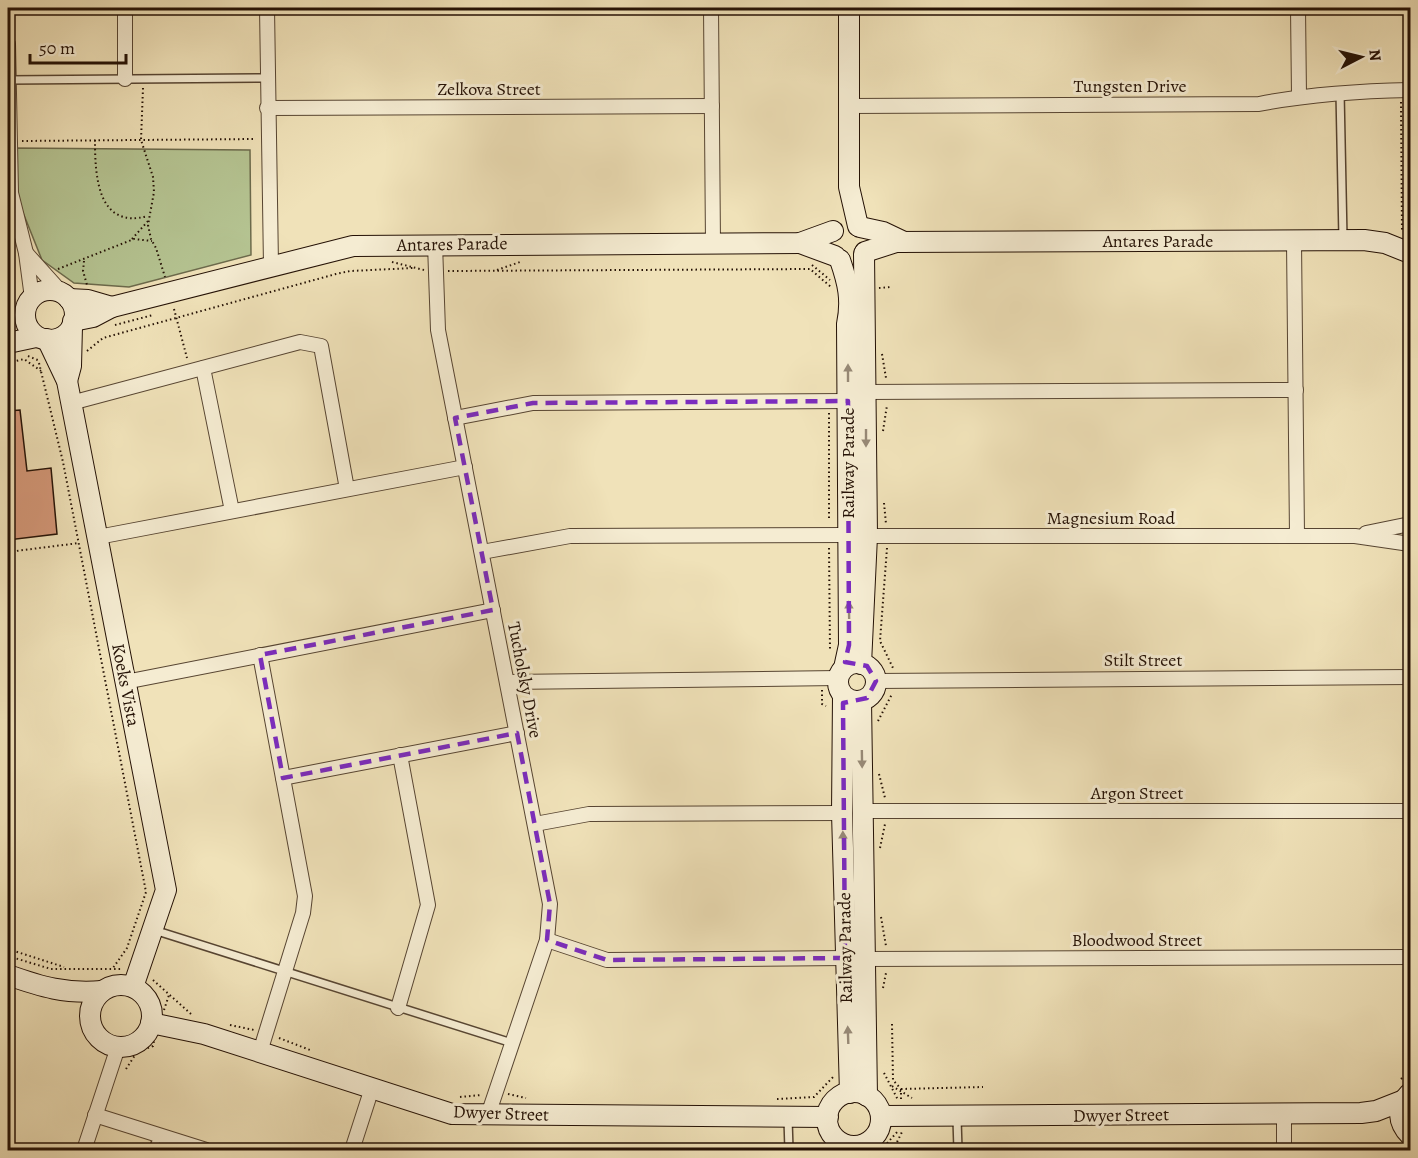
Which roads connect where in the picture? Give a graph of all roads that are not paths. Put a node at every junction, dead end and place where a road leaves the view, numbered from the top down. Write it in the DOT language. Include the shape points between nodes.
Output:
graph roads {
  1 [pos="125,8"];
  2 [pos="267,8"];
  3 [pos="711,8"];
  4 [pos="849,8"];
  5 [pos="1298,8"];
  6 [pos="8,44"];
  7 [pos="267,78"];
  8 [pos="125,79"];
  9 [pos="8,80"];
  10 [pos="1406,91"];
  11 [pos="1340,92"];
  12 [pos="1299,96"];
  13 [pos="712,106"];
  14 [pos="849,106"];
  15 [pos="267,108"];
  16 [pos="8,141"];
  17 [pos="849,187"];
  18 [pos="859,226"];
  19 [pos="834,229"];
  20 [pos="1294,240"];
  21 [pos="1342,240"];
  22 [pos="904,242"];
  23 [pos="800,243"];
  24 [pos="435,244"];
  25 [pos="713,244"];
  26 [pos="1406,251"];
  27 [pos="26,253"];
  28 [pos="864,253"];
  29 [pos="837,258"];
  30 [pos="271,265"];
  31 [pos="856,283"];
  32 [pos="65,296"];
  33 [pos="29,306"];
  34 [pos="110,317"];
  35 [pos="73,323"];
  36 [pos="8,327"];
  37 [pos="41,338"];
  38 [pos="13,349"];
  39 [pos="65,365"];
  40 [pos="197,370"];
  41 [pos="1296,390"];
  42 [pos="857,397"];
  43 [pos="71,403"];
  44 [pos="456,418"];
  45 [pos="465,467"];
  46 [pos="347,489"];
  47 [pos="232,511"];
  48 [pos="1410,525"];
  49 [pos="857,535"];
  50 [pos="1297,536"];
  51 [pos="1355,536"];
  52 [pos="98,537"];
  53 [pos="1410,544"];
  54 [pos="482,552"];
  55 [pos="493,610"];
  56 [pos="260,655"];
  57 [pos="1410,677"];
  58 [pos="849,681"];
  59 [pos="885,681"];
  60 [pos="125,682"];
  61 [pos="507,682"];
  62 [pos="517,733"];
  63 [pos="400,755"];
  64 [pos="283,778"];
  65 [pos="1410,811"];
  66 [pos="863,812"];
  67 [pos="842,813"];
  68 [pos="535,824"];
  69 [pos="152,929"];
  70 [pos="547,940"];
  71 [pos="1410,957"];
  72 [pos="854,959"];
  73 [pos="285,970"];
  74 [pos="8,975"];
  75 [pos="133,987"];
  76 [pos="52,990"];
  77 [pos="102,991"];
  78 [pos="398,1008"];
  79 [pos="90,1018"];
  80 [pos="155,1024"];
  81 [pos="263,1043"];
  82 [pos="512,1044"];
  83 [pos="118,1047"];
  84 [pos="372,1088"];
  85 [pos="1404,1092"];
  86 [pos="858,1094"];
  87 [pos="1284,1113"];
  88 [pos="1361,1113"];
  89 [pos="95,1115"];
  90 [pos="488,1116"];
  91 [pos="788,1116"];
  92 [pos="894,1116"];
  93 [pos="957,1116"];
  94 [pos="828,1117"];
  95 [pos="1409,1133"];
  96 [pos="158,1135"];
  97 [pos="863,1148"];
  98 [pos="84,1150"];
  99 [pos="153,1150"];
  100 [pos="206,1150"];
  101 [pos="352,1150"];
  102 [pos="789,1150"];
  103 [pos="958,1150"];
  104 [pos="1284,1150"];
  1 -- 8 [label="street"];
  2 -- 7 [label="street"];
  3 -- 13 [label="street"];
  4 -- 14 [label="street"];
  5 -- 12 [label="street"];
  6 -- 9 [label="street"];
  7 -- 8 [label="lane"];
  7 -- 15 [label="street"];
  8 -- 9 [label="lane"];
  9 -- 16 [label="street"];
  10 -- 11 [label="street, Tungsten Drive"];
  11 -- 12 [label="street, Tungsten Drive"];
  11 -- 21 [label="lane"];
  12 -- 14 [label="street, Tungsten Drive" via="1259,104"];
  13 -- 15 [label="street, Zelkova Street"];
  13 -- 25 [label="street"];
  14 -- 17 [label="street"];
  15 -- 30 [label="street"];
  16 -- 27 [label="street" via="11,194"];
  17 -- 18 [label="street"];
  17 -- 19 [label="street"];
  18 -- 19 [label="street" via="846,223"];
  18 -- 22 [label="street, Antares Parade"];
  18 -- 28 [label="street" via="866,235"];
  19 -- 23 [label="street, Antares Parade"];
  19 -- 29 [label="street" via="829,244"];
  20 -- 21 [label="street, Antares Parade"];
  20 -- 22 [label="street, Antares Parade"];
  20 -- 41 [label="street"];
  21 -- 26 [label="street, Antares Parade" via="1385,243"];
  22 -- 28 [label="street, Antares Parade"];
  23 -- 25 [label="street, Antares Parade"];
  23 -- 29 [label="street, Antares Parade"];
  24 -- 25 [label="street, Antares Parade"];
  24 -- 30 [label="street, Antares Parade" via="353,246"];
  24 -- 44 [label="street, Tucholsky Drive" via="438,330"];
  27 -- 32 [label="street"];
  27 -- 33 [label="street"];
  28 -- 29 [label="street" via="853,261"];
  28 -- 31 [label="street, Railway Parade"];
  29 -- 31 [label="street, Railway Parade"];
  30 -- 34 [label="street, Antares Parade" via="170,292"];
  31 -- 42 [label="street, Railway Parade"];
  32 -- 33 [label="street" via="45,290"];
  32 -- 34 [label="street, Antares Parade" via="88,300"];
  32 -- 35 [label="street, Koeks Vista" via="74,307"];
  33 -- 36 [label="street"];
  33 -- 37 [label="street, Koeks Vista" via="28,328"];
  34 -- 35 [label="street, Antares Parade"];
  35 -- 37 [label="street" via="61,337"];
  35 -- 39 [label="street, Koeks Vista"];
  37 -- 38 [label="street"];
  37 -- 39 [label="street, Koeks Vista"];
  39 -- 43 [label="street, Koeks Vista"];
  40 -- 43 [label="street"];
  40 -- 46 [label="street" via="300,342 321,346"];
  40 -- 47 [label="street"];
  41 -- 42 [label="street" via="886,391"];
  41 -- 50 [label="street"];
  42 -- 44 [label="street" via="533,403"];
  42 -- 49 [label="street, Railway Parade"];
  43 -- 52 [label="street, Koeks Vista"];
  44 -- 45 [label="street, Tucholsky Drive"];
  45 -- 46 [label="street"];
  45 -- 54 [label="street, Tucholsky Drive"];
  46 -- 47 [label="street"];
  47 -- 52 [label="street"];
  48 -- 51 [label="street, Magnesium Road"];
  49 -- 50 [label="street, Magnesium Road"];
  49 -- 54 [label="street, Magnesium Road" via="570,536"];
  49 -- 58 [label="street, Railway Parade"];
  50 -- 51 [label="street, Magnesium Road"];
  51 -- 53 [label="street, Magnesium Road"];
  52 -- 60 [label="street, Koeks Vista"];
  54 -- 55 [label="street, Tucholsky Drive"];
  55 -- 56 [label="street"];
  55 -- 61 [label="street, Tucholsky Drive"];
  56 -- 60 [label="street"];
  56 -- 64 [label="street"];
  57 -- 59 [label="street, Stilt Street"];
  58 -- 59 [label="street" via="871,670"];
  58 -- 61 [label="street"];
  58 -- 66 [label="street, Railway Parade, one-way"];
  58 -- 67 [label="street, Railway Parade"];
  60 -- 69 [label="street, Koeks Vista" via="166,890"];
  61 -- 62 [label="street, Tucholsky Drive"];
  62 -- 63 [label="street"];
  62 -- 68 [label="street, Tucholsky Drive"];
  63 -- 64 [label="street"];
  63 -- 78 [label="street" via="428,905"];
  64 -- 73 [label="street" via="305,896"];
  65 -- 66 [label="street, Argon Street"];
  66 -- 72 [label="street, Railway Parade"];
  67 -- 68 [label="street" via="589,814"];
  72 -- 67 [label="street, Railway Parade, one-way"];
  68 -- 70 [label="street, Tucholsky Drive" via="550,904"];
  69 -- 73 [label="lane"];
  69 -- 75 [label="street, Koeks Vista"];
  70 -- 72 [label="street, Bloodwood Street" via="607,960"];
  70 -- 82 [label="street, Tucholsky Drive"];
  71 -- 72 [label="street, Bloodwood Street"];
  72 -- 86 [label="street, Railway Parade"];
  73 -- 78 [label="lane"];
  73 -- 81 [label="street"];
  74 -- 76 [label="street"];
  75 -- 77 [label="street" via="112,986"];
  75 -- 80 [label="street" via="149,1002"];
  76 -- 77 [label="street"];
  76 -- 79 [label="street"];
  77 -- 79 [label="street"];
  78 -- 82 [label="lane"];
  79 -- 83 [label="street" via="98,1036"];
  80 -- 81 [label="street, Dwyer Street"];
  80 -- 83 [label="street" via="133,1044"];
  81 -- 84 [label="street, Dwyer Street"];
  82 -- 90 [label="street, Tucholsky Drive"];
  83 -- 89 [label="street"];
  84 -- 90 [label="street, Dwyer Street" via="452,1114"];
  84 -- 101 [label="street"];
  85 -- 88 [label="street, Dwyer Street" via="1392,1107"];
  85 -- 95 [label="street" via="1400,1113"];
  86 -- 92 [label="street"];
  86 -- 94 [label="street" via="835,1101"];
  87 -- 88 [label="street, Dwyer Street"];
  87 -- 93 [label="street, Dwyer Street"];
  87 -- 104 [label="street"];
  88 -- 95 [label="street, Dwyer Street" via="1388,1119"];
  89 -- 96 [label="street"];
  89 -- 98 [label="street"];
  90 -- 91 [label="street, Dwyer Street"];
  91 -- 94 [label="street, Dwyer Street"];
  91 -- 102 [label="lane"];
  92 -- 93 [label="street, Dwyer Street"];
  92 -- 97 [label="street"];
  93 -- 103 [label="lane"];
  94 -- 97 [label="street" via="838,1140"];
  96 -- 99 [label="lane"];
  96 -- 100 [label="street"];
}
